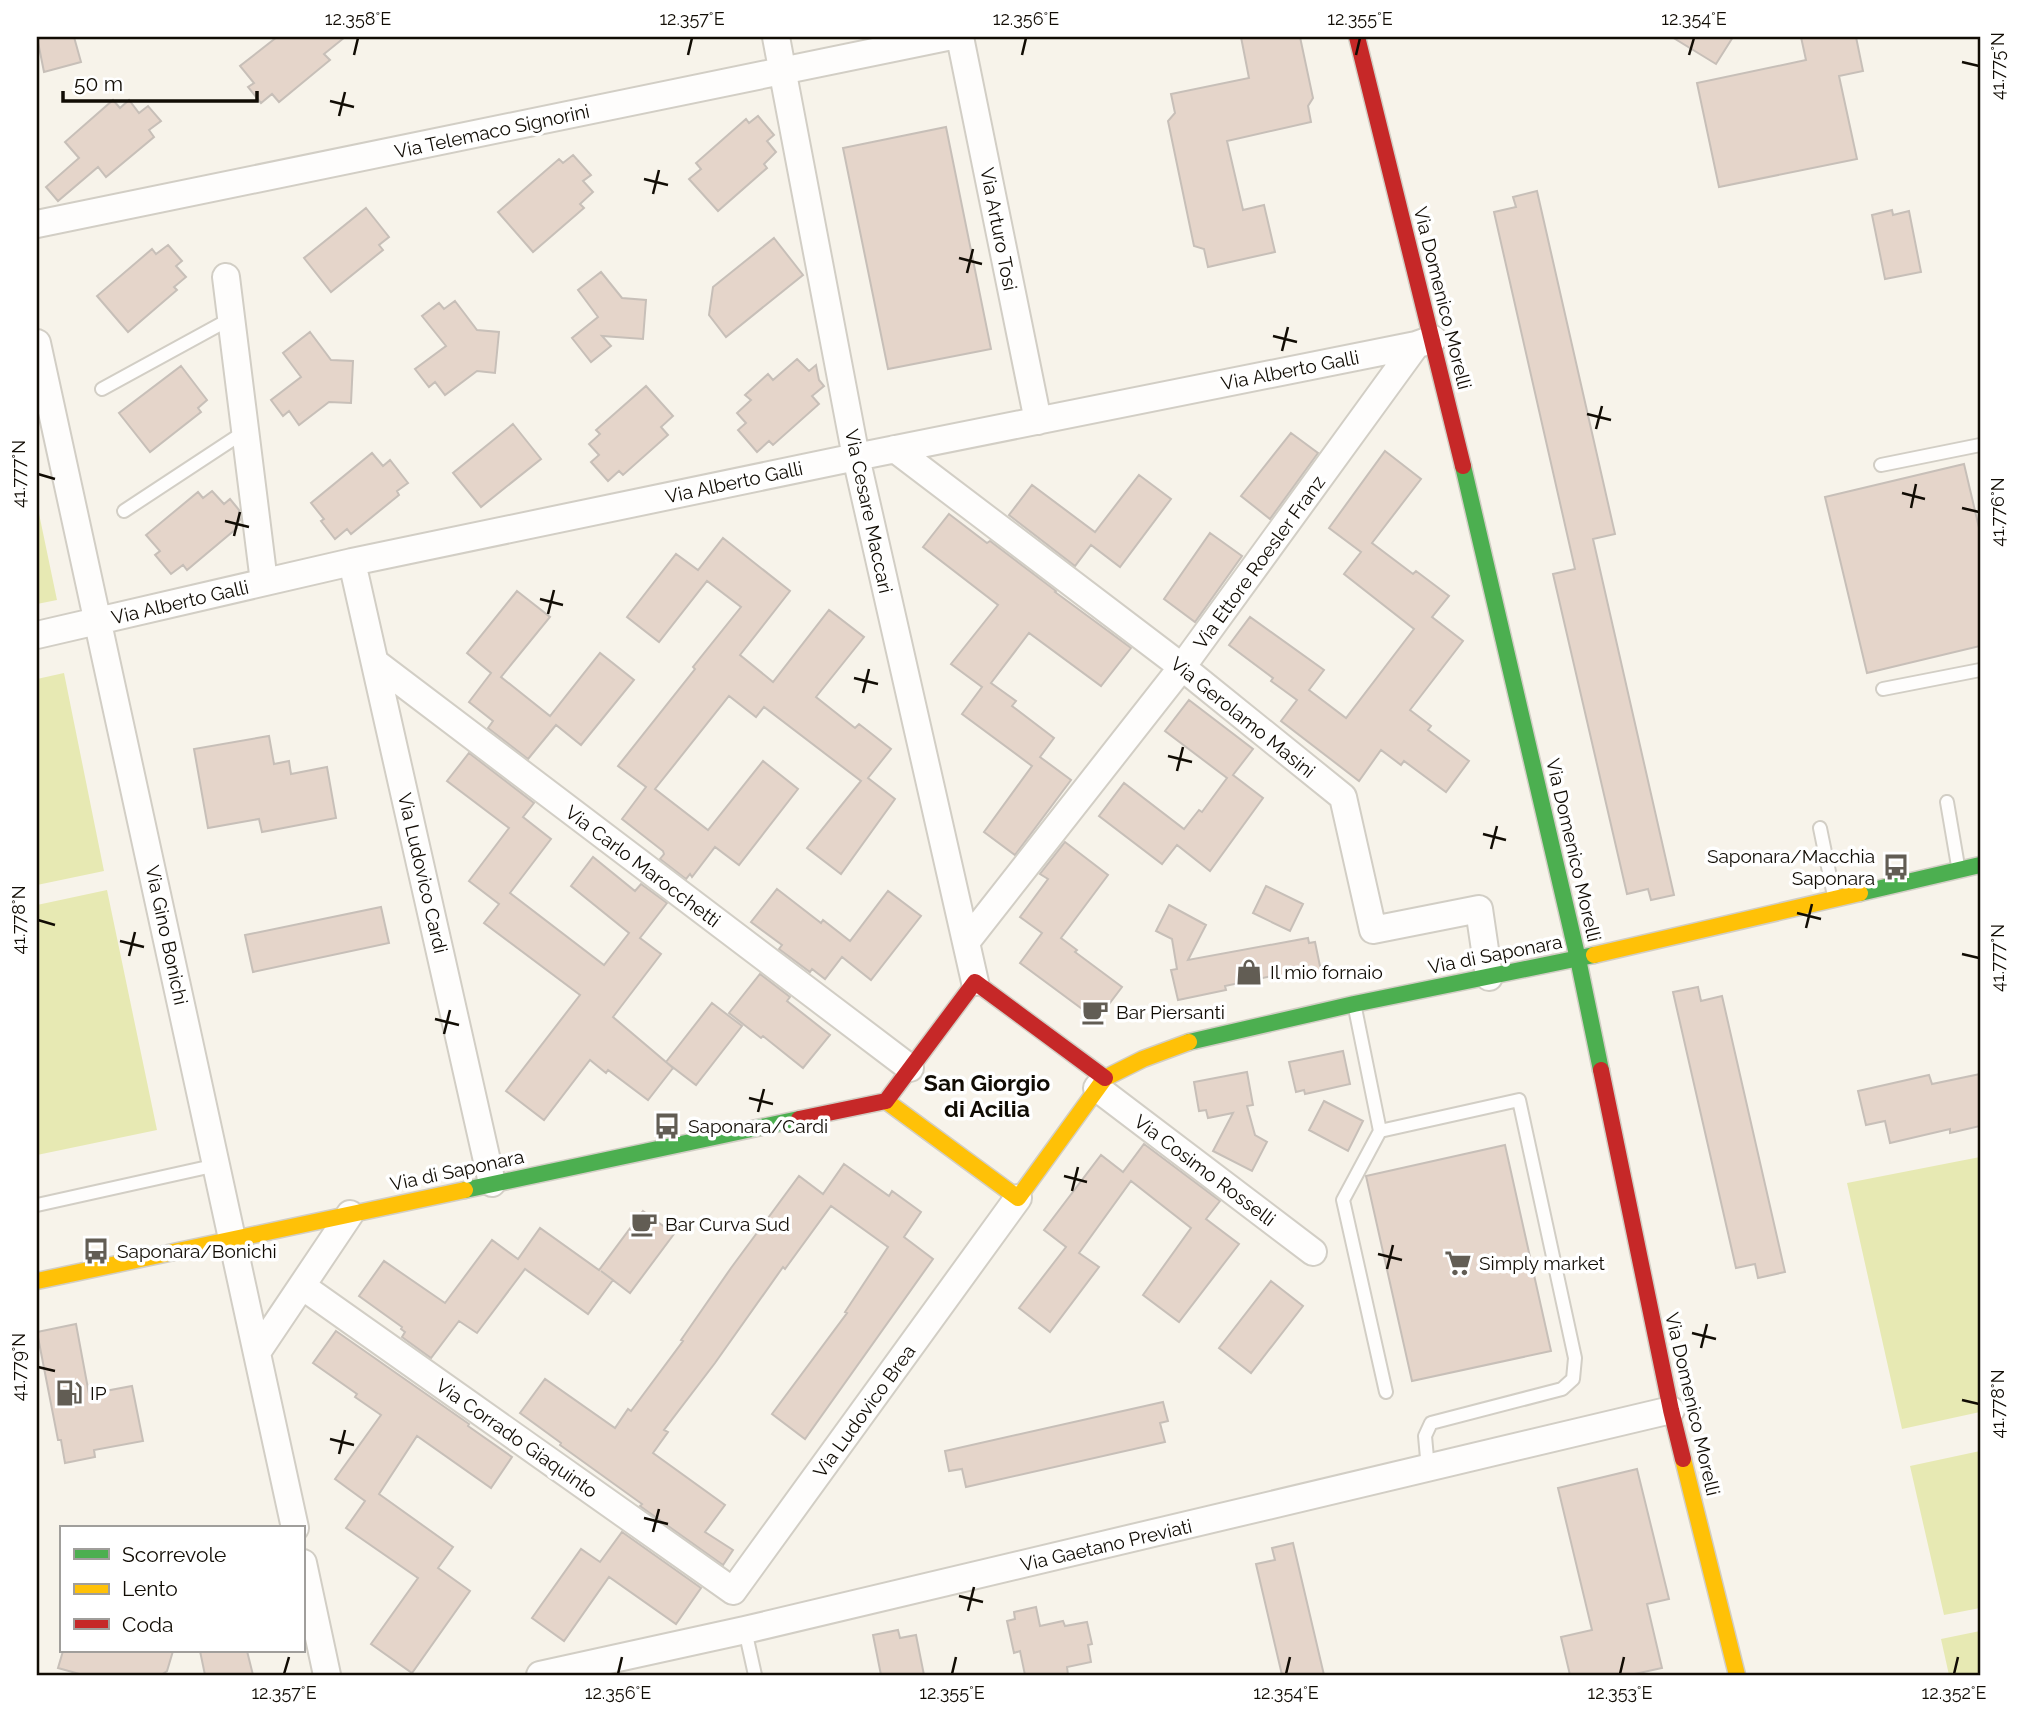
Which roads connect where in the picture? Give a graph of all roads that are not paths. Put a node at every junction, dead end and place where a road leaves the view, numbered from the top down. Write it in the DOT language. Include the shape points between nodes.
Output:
graph roads {
  1 [pos="776,37"];
  2 [pos="947,37"];
  3 [pos="960,37"];
  4 [pos="1357,37"];
  5 [pos="783,72"];
  6 [pos="37,224"];
  7 [pos="226,277"];
  8 [pos="230,319"];
  9 [pos="37,342"];
  10 [pos="1424,342"];
  11 [pos="102,390"];
  12 [pos="1038,421"];
  13 [pos="244,432"];
  14 [pos="895,449"];
  15 [pos="1979,449"];
  16 [pos="856,457"];
  17 [pos="1881,465"];
  18 [pos="124,511"];
  19 [pos="352,562"];
  20 [pos="264,582"];
  21 [pos="97,621"];
  22 [pos="37,635"];
  23 [pos="376,663"];
  24 [pos="1182,667"];
  25 [pos="1980,670"];
  26 [pos="1884,689"];
  27 [pos="1947,802"];
  28 [pos="1820,828"];
  29 [pos="1980,864"];
  30 [pos="1959,870"];
  31 [pos="1834,899"];
  32 [pos="967,941"];
  33 [pos="1578,959"];
  34 [pos="1489,977"];
  35 [pos="975,982"];
  36 [pos="1354,1004"];
  37 [pos="911,1068"];
  38 [pos="1101,1083"];
  39 [pos="886,1101"];
  40 [pos="1380,1131"];
  41 [pos="218,1165"];
  42 [pos="492,1184"];
  43 [pos="1018,1198"];
  44 [pos="37,1205"];
  45 [pos="350,1214"];
  46 [pos="234,1239"];
  47 [pos="1313,1252"];
  48 [pos="37,1281"];
  49 [pos="302,1286"];
  50 [pos="258,1351"];
  51 [pos="1386,1392"];
  52 [pos="1671,1410"];
  53 [pos="1429,1469"];
  54 [pos="295,1526"];
  55 [pos="304,1568"];
  56 [pos="733,1591"];
  57 [pos="745,1630"];
  58 [pos="327,1675"];
  59 [pos="540,1675"];
  60 [pos="755,1675"];
  61 [pos="1737,1675"];
  1 -- 5 [label="street, Via Cesare Maccari"];
  2 -- 5 [label="street, Via Telemaco Signorini"];
  3 -- 12 [label="street, Via Arturo Tosi"];
  4 -- 10 [label="street, Via Domenico Morelli"];
  5 -- 6 [label="street, Via Telemaco Signorini"];
  5 -- 16 [label="street, Via Cesare Maccari"];
  7 -- 8 [label="street"];
  8 -- 11 [label="lane"];
  8 -- 13 [label="street"];
  9 -- 21 [label="street, Via Gino Bonichi"];
  10 -- 12 [label="street, Via Alberto Galli"];
  10 -- 24 [label="street, Via Ettore Roesler Franz"];
  10 -- 33 [label="street, Via Domenico Morelli"];
  12 -- 14 [label="street, Via Alberto Galli"];
  13 -- 18 [label="lane"];
  13 -- 20 [label="street"];
  14 -- 16 [label="street, Via Alberto Galli"];
  14 -- 24 [label="street, Via Gerolamo Masini"];
  15 -- 17 [label="lane"];
  16 -- 19 [label="street, Via Alberto Galli"];
  16 -- 32 [label="street, Via Cesare Maccari"];
  19 -- 20 [label="street, Via Alberto Galli"];
  19 -- 23 [label="street, Via Ludovico Cardi"];
  20 -- 21 [label="street, Via Alberto Galli"];
  21 -- 22 [label="street, Via Alberto Galli"];
  21 -- 41 [label="street, Via Gino Bonichi"];
  23 -- 37 [label="street, Via Carlo Marocchetti"];
  23 -- 42 [label="street, Via Ludovico Cardi"];
  24 -- 32 [label="street, Via Ettore Roesler Franz"];
  24 -- 34 [label="street, Via Gerolamo Masini" via="1342,797 1373,930 1479,909"];
  25 -- 26 [label="lane"];
  27 -- 30 [label="lane"];
  28 -- 31 [label="lane"];
  29 -- 30 [label="street, Via di Saponara"];
  30 -- 31 [label="street, Via di Saponara"];
  31 -- 33 [label="street, Via di Saponara"];
  32 -- 35 [label="street, Via Cesare Maccari"];
  33 -- 34 [label="street, Via di Saponara"];
  33 -- 52 [label="street, Via Domenico Morelli"];
  34 -- 36 [label="street, Via di Saponara"];
  35 -- 37 [label="street"];
  35 -- 38 [label="street"];
  36 -- 38 [label="street, Via di Saponara" via="1208,1036 1143,1059"];
  36 -- 40 [label="lane"];
  37 -- 39 [label="street"];
  38 -- 43 [label="street"];
  38 -- 47 [label="street, Via Cosimo Rosselli"];
  39 -- 42 [label="street, Via di Saponara"];
  39 -- 43 [label="street"];
  40 -- 51 [label="lane" via="1343,1200"];
  40 -- 53 [label="lane" via="1519,1100 1575,1358 1573,1379 1562,1389 1431,1423 1424,1436"];
  41 -- 44 [label="lane"];
  41 -- 46 [label="street, Via Gino Bonichi"];
  42 -- 45 [label="street, Via di Saponara"];
  43 -- 56 [label="street, Via Ludovico Brea"];
  45 -- 46 [label="street, Via di Saponara"];
  45 -- 49 [label="street"];
  46 -- 48 [label="street, Via di Saponara"];
  46 -- 50 [label="street, Via Gino Bonichi"];
  49 -- 50 [label="street"];
  49 -- 56 [label="street, Via Corrado Giaquinto"];
  50 -- 54 [label="street, Via Gino Bonichi"];
  52 -- 53 [label="street, Via Gaetano Previati"];
  52 -- 61 [label="street, Via Domenico Morelli"];
  53 -- 57 [label="street, Via Gaetano Previati"];
  55 -- 58 [label="street"];
  56 -- 57 [label="street"];
  57 -- 59 [label="street, Via Gaetano Previati"];
  57 -- 60 [label="lane"];
}
